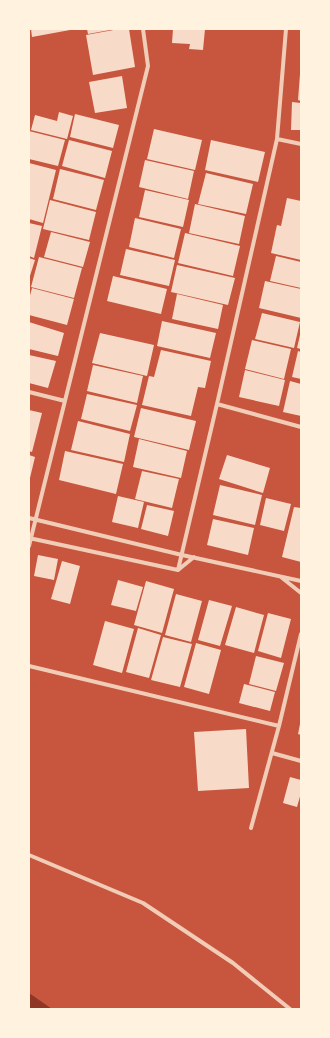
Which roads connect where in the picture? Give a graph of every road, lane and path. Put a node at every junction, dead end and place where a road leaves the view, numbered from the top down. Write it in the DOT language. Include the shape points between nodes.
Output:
graph roads {
  1 [pos="143,29"];
  2 [pos="286,29"];
  3 [pos="277,139"];
  4 [pos="301,144"];
  5 [pos="29,392"];
  6 [pos="65,401"];
  7 [pos="217,404"];
  8 [pos="301,427"];
  9 [pos="29,518"];
  10 [pos="35,519"];
  11 [pos="30,538"];
  12 [pos="29,546"];
  13 [pos="182,555"];
  14 [pos="194,558"];
  15 [pos="178,570"];
  16 [pos="279,576"];
  17 [pos="301,581"];
  18 [pos="301,592"];
  19 [pos="301,634"];
  20 [pos="29,666"];
  21 [pos="280,726"];
  22 [pos="272,753"];
  23 [pos="301,761"];
  24 [pos="251,828"];
  25 [pos="29,855"];
  26 [pos="290,1009"];
  1 -- 6 [label="street" via="148,66"];
  2 -- 3 [label="street"];
  3 -- 4 [label="street"];
  3 -- 7 [label="street"];
  5 -- 6 [label="street"];
  6 -- 10 [label="street"];
  7 -- 8 [label="street"];
  7 -- 13 [label="street"];
  9 -- 10 [label="street"];
  10 -- 11 [label="street"];
  10 -- 13 [label="street"];
  11 -- 12 [label="street"];
  11 -- 15 [label="street"];
  13 -- 14 [label="street"];
  13 -- 15 [label="street"];
  14 -- 15 [label="street"];
  14 -- 16 [label="street"];
  16 -- 17 [label="street"];
  16 -- 18 [label="street"];
  19 -- 21 [label="street"];
  20 -- 21 [label="street"];
  21 -- 22 [label="street"];
  22 -- 23 [label="street"];
  22 -- 24 [label="street"];
  25 -- 26 [label="street" via="143,903 233,963"];
}
